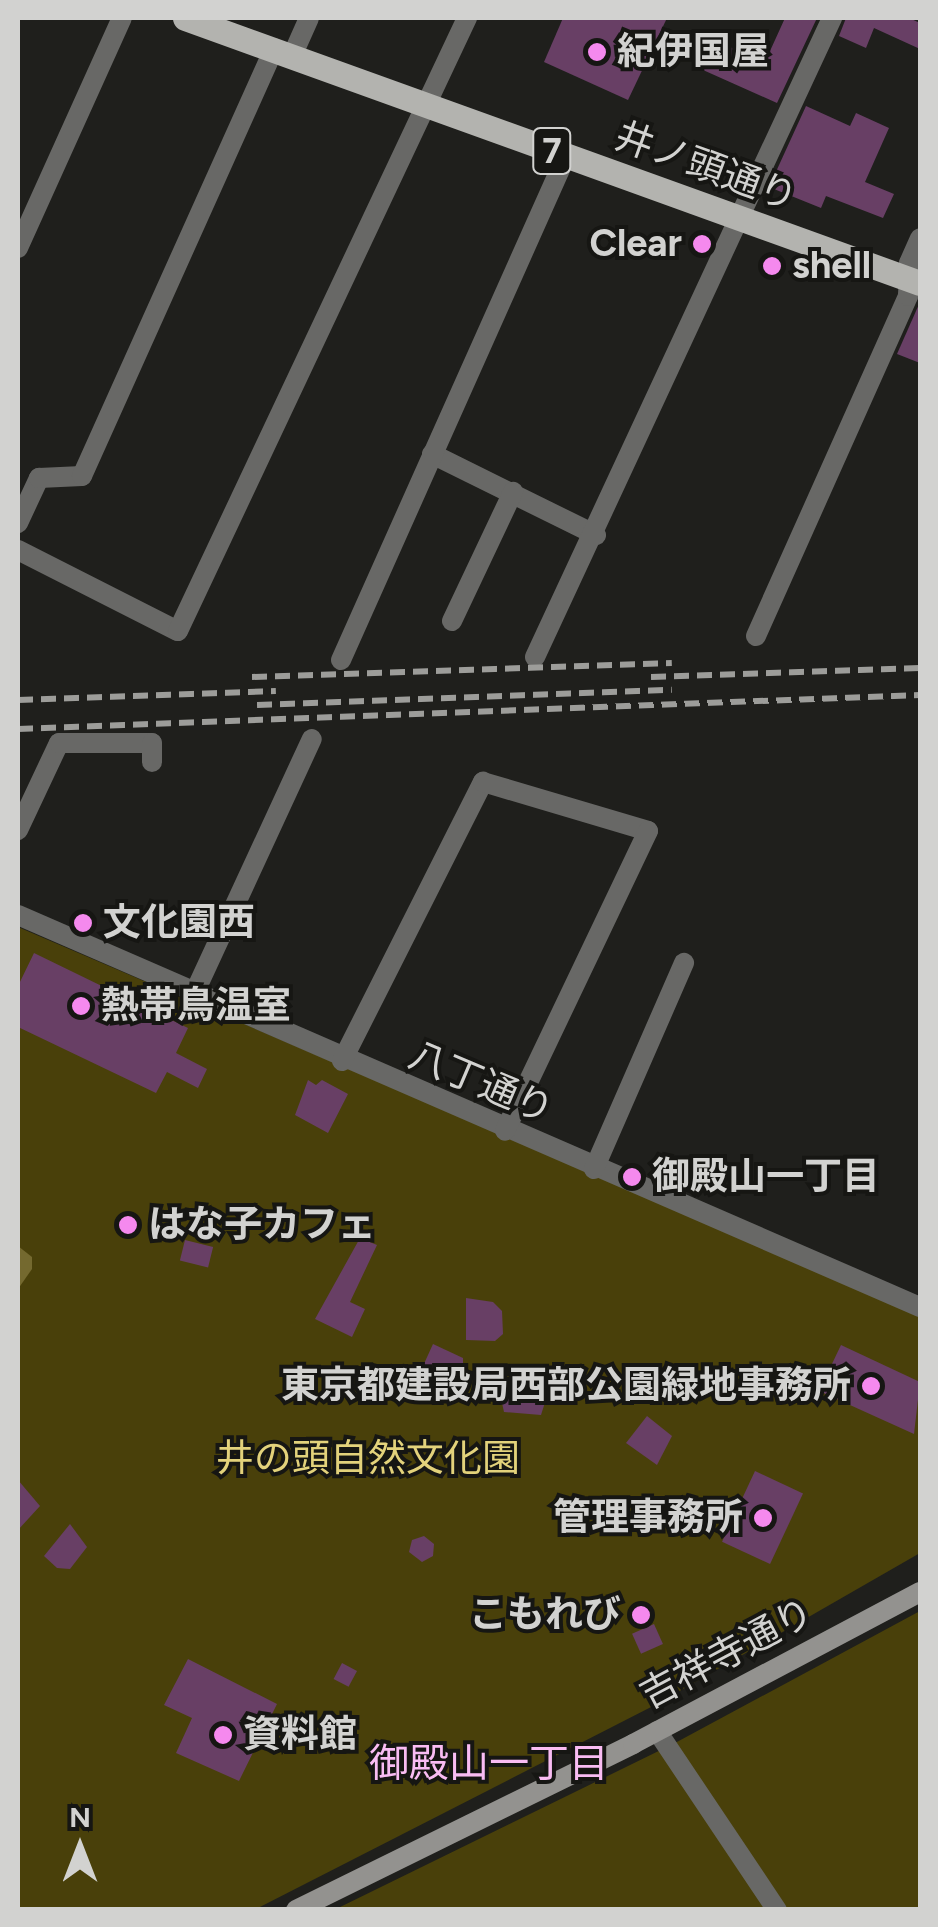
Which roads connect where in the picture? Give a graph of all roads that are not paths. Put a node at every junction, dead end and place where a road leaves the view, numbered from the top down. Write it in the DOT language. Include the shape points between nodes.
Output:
graph roads {
  1 [pos="122,18"];
  2 [pos="191,18"];
  3 [pos="309,18"];
  4 [pos="467,18"];
  5 [pos="832,18"];
  6 [pos="283,51"];
  7 [pos="424,102"];
  8 [pos="566,156"];
  9 [pos="740,219"];
  10 [pos="920,238"];
  11 [pos="18,248"];
  12 [pos="915,281"];
  13 [pos="432,454"];
  14 [pos="512,492"];
  15 [pos="18,523"];
  16 [pos="596,534"];
  17 [pos="18,550"];
  18 [pos="452,622"];
  19 [pos="756,636"];
  20 [pos="536,657"];
  21 [pos="341,660"];
  22 [pos="312,738"];
  23 [pos="152,762"];
  24 [pos="18,830"];
  25 [pos="18,915"];
  26 [pos="684,963"];
  27 [pos="193,996"];
  28 [pos="342,1061"];
  29 [pos="505,1132"];
  30 [pos="594,1169"];
  31 [pos="920,1307"];
  32 [pos="920,1592"];
  33 [pos="657,1731"];
  34 [pos="296,1910"];
  35 [pos="777,1910"];
  1 -- 11 [label="street"];
  2 -- 6 [label="main road, 井ノ頭通り / 7"];
  3 -- 6 [label="street"];
  4 -- 7 [label="street"];
  5 -- 9 [label="street"];
  6 -- 7 [label="main road, 井ノ頭通り / 7"];
  6 -- 15 [label="street" via="82,476 39,478"];
  7 -- 8 [label="main road, 井ノ頭通り / 7"];
  7 -- 17 [label="street" via="178,631"];
  8 -- 9 [label="main road, 井ノ頭通り / 7"];
  8 -- 13 [label="street"];
  9 -- 12 [label="main road, 井ノ頭通り / 7"];
  9 -- 16 [label="street"];
  10 -- 12 [label="street"];
  12 -- 19 [label="street"];
  13 -- 14 [label="street"];
  13 -- 21 [label="street"];
  14 -- 16 [label="street"];
  14 -- 18 [label="street"];
  16 -- 20 [label="street"];
  22 -- 27 [label="street"];
  23 -- 24 [label="street" via="152,744 58,744"];
  25 -- 27 [label="street, 八丁通り"];
  26 -- 30 [label="street"];
  27 -- 28 [label="street, 八丁通り"];
  28 -- 29 [label="street, 八丁通り"];
  28 -- 29 [label="street" via="483,782 648,831"];
  29 -- 30 [label="street, 八丁通り"];
  30 -- 31 [label="street, 八丁通り"];
  32 -- 33 [label="main road, 吉祥寺通り"];
  33 -- 34 [label="main road, 吉祥寺通り"];
  33 -- 35 [label="street"];
}
